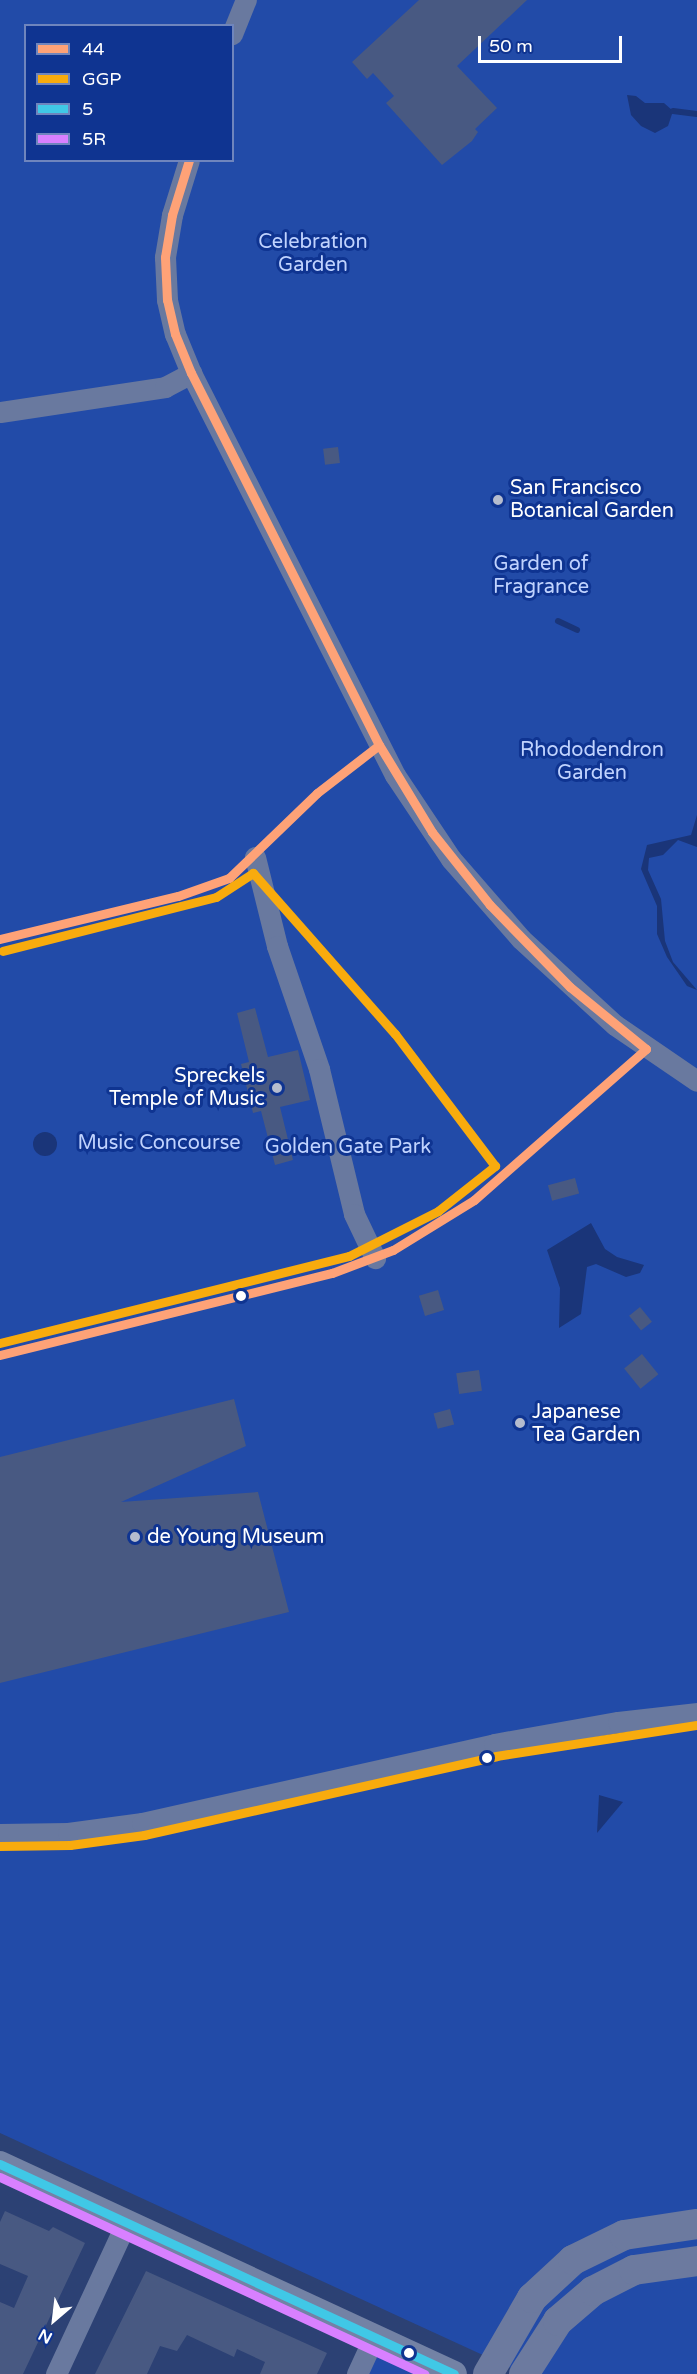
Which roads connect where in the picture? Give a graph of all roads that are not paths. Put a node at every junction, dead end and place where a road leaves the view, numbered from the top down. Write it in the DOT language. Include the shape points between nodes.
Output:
graph roads {
  1 [pos="246,0"];
  2 [pos="234,29"];
  3 [pos="188,162"];
  4 [pos="191,373"];
  5 [pos="0,412"];
  6 [pos="255,857"];
  7 [pos="697,1082"];
  8 [pos="375,1258"];
  9 [pos="697,1713"];
  10 [pos="0,1834"];
  11 [pos="0,2164"];
  12 [pos="126,2223"];
  13 [pos="697,2224"];
  14 [pos="697,2261"];
  15 [pos="374,2337"];
  16 [pos="56,2374"];
  17 [pos="357,2374"];
  18 [pos="454,2374"];
  19 [pos="488,2374"];
  20 [pos="524,2374"];
  1 -- 2 [label="street"];
  3 -- 4 [label="street" via="167,235 165,279 171,317"];
  4 -- 5 [label="street" via="165,387"];
  4 -- 7 [label="street" via="379,745 432,832 490,905 554,971 630,1037"];
  6 -- 8 [label="street" via="277,946 319,1069 354,1214"];
  9 -- 10 [label="street" via="607,1723 494,1744 142,1824 68,1833"];
  11 -- 12 [label="main road"];
  12 -- 15 [label="main road"];
  12 -- 16 [label="street"];
  13 -- 19 [label="highway" via="624,2235 573,2260 532,2298"];
  14 -- 20 [label="highway" via="634,2270 592,2291 558,2321"];
  15 -- 17 [label="street"];
  15 -- 18 [label="main road"];
}
